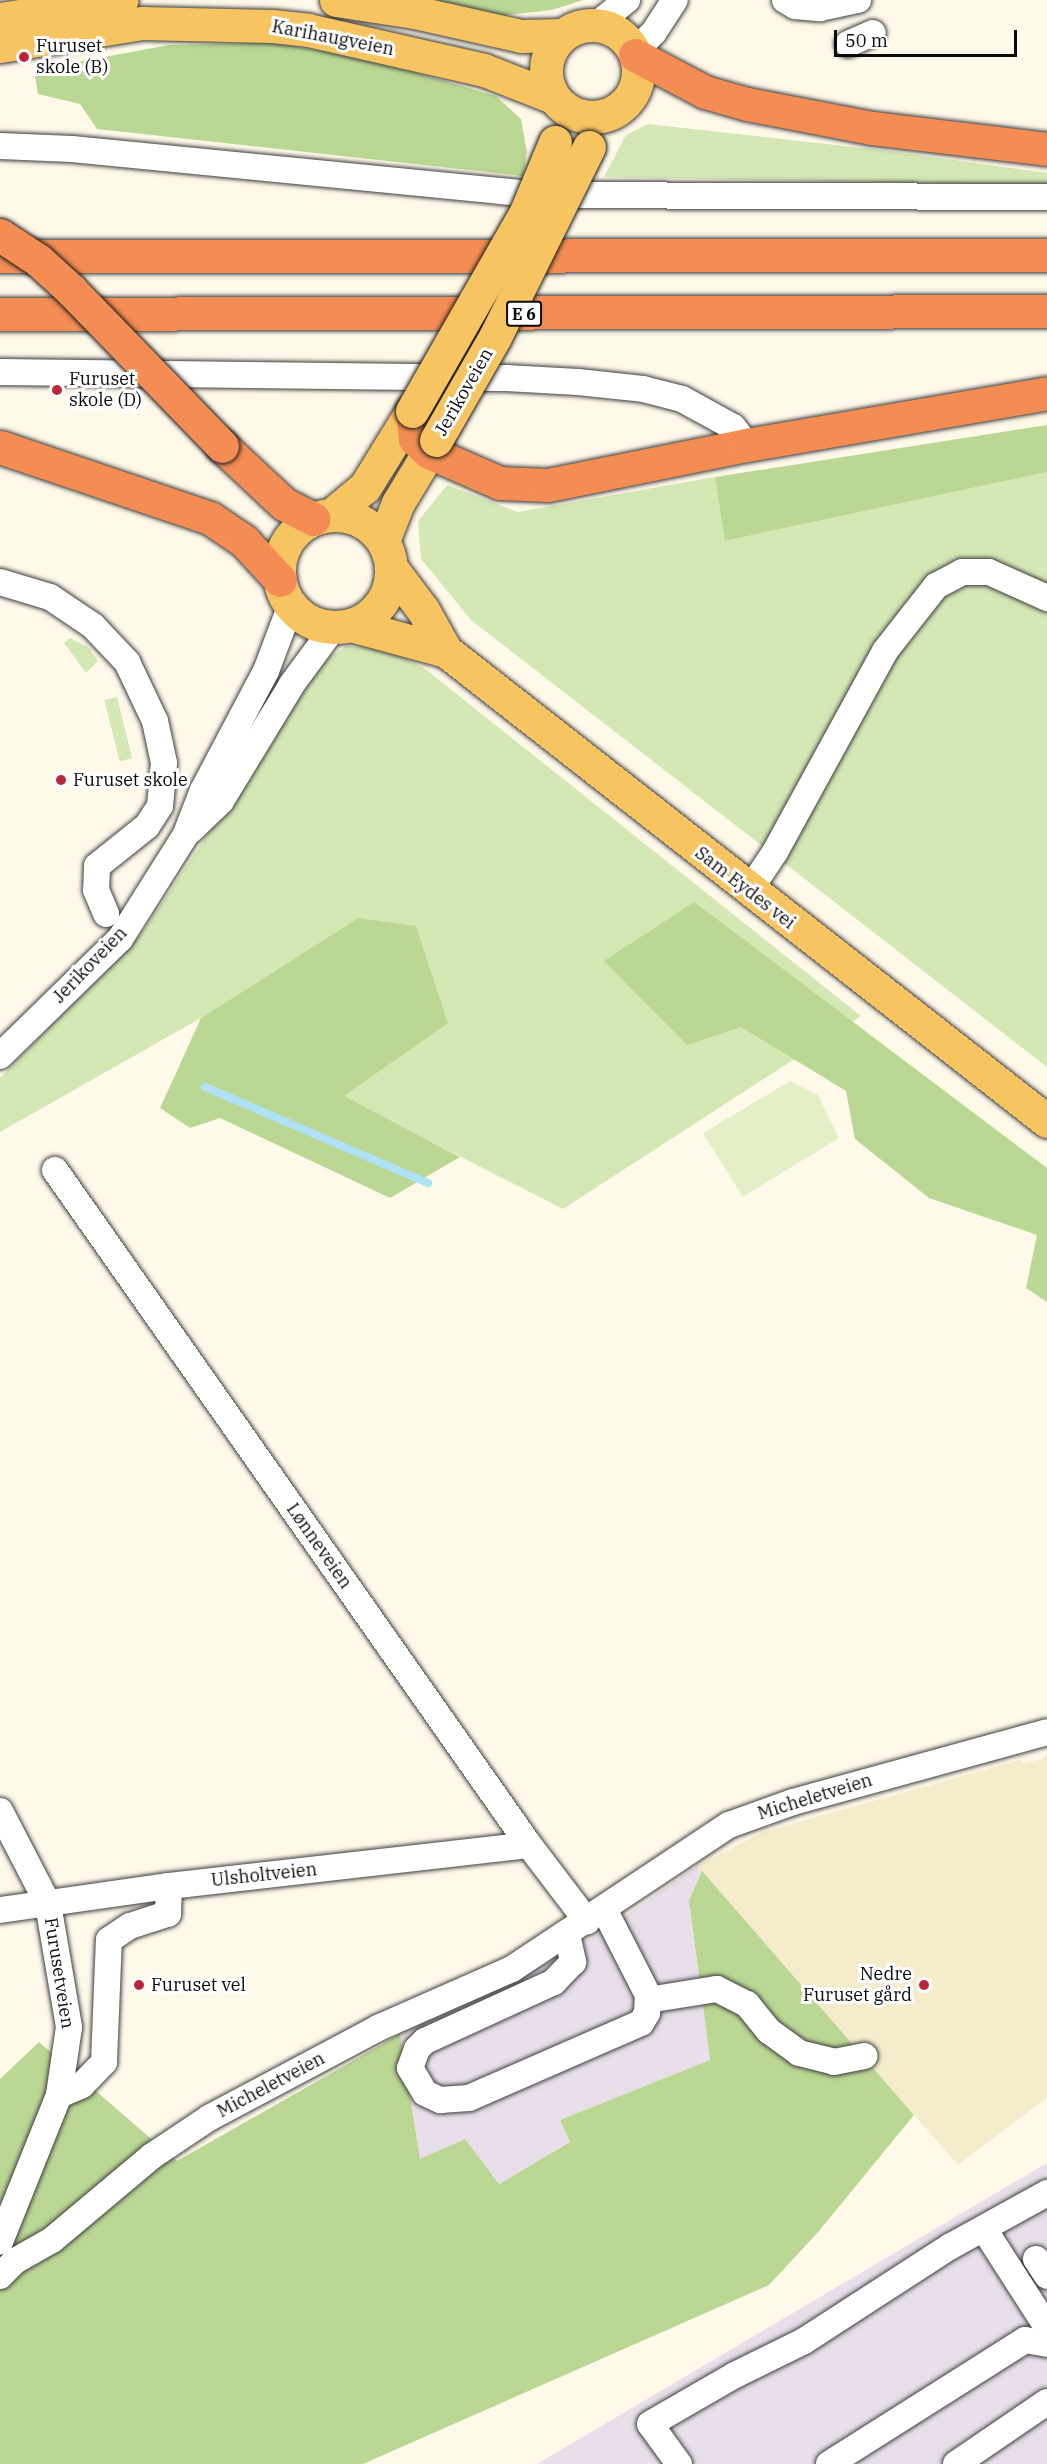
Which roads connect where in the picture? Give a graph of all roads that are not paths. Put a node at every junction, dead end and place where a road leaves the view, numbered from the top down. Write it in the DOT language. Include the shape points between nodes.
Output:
graph roads {
  1 [pos="122,0"];
  2 [pos="336,0"];
  3 [pos="627,0"];
  4 [pos="675,0"];
  5 [pos="785,0"];
  6 [pos="858,0"];
  7 [pos="0,19"];
  8 [pos="597,25"];
  9 [pos="873,33"];
  10 [pos="562,35"];
  11 [pos="848,44"];
  12 [pos="0,45"];
  13 [pos="634,53"];
  14 [pos="556,101"];
  15 [pos="610,114"];
  16 [pos="0,146"];
  17 [pos="1047,149"];
  18 [pos="1047,197"];
  19 [pos="0,235"];
  20 [pos="1047,255"];
  21 [pos="0,256"];
  22 [pos="1047,311"];
  23 [pos="0,314"];
  24 [pos="0,372"];
  25 [pos="1047,393"];
  26 [pos="418,436"];
  27 [pos="747,445"];
  28 [pos="0,447"];
  29 [pos="322,517"];
  30 [pos="387,555"];
  31 [pos="0,582"];
  32 [pos="285,592"];
  33 [pos="1047,598"];
  34 [pos="343,626"];
  35 [pos="446,651"];
  36 [pos="186,834"];
  37 [pos="749,891"];
  38 [pos="106,914"];
  39 [pos="0,1056"];
  40 [pos="1047,1121"];
  41 [pos="55,1170"];
  42 [pos="1047,1731"];
  43 [pos="0,1811"];
  44 [pos="529,1845"];
  45 [pos="170,1886"];
  46 [pos="48,1904"];
  47 [pos="0,1910"];
  48 [pos="586,1922"];
  49 [pos="648,2000"];
  50 [pos="864,2056"];
  51 [pos="59,2096"];
  52 [pos="1047,2193"];
  53 [pos="984,2229"];
  54 [pos="0,2242"];
  55 [pos="0,2277"];
  56 [pos="1047,2327"];
  57 [pos="1047,2344"];
  58 [pos="1047,2402"];
  59 [pos="679,2464"];
  60 [pos="829,2464"];
  61 [pos="956,2464"];
  1 -- 7 [label="main road"];
  2 -- 10 [label="main road" via="414,12 521,36"];
  3 -- 8 [label="street"];
  4 -- 13 [label="street"];
  5 -- 6 [label="street" via="795,6 820,8"];
  8 -- 10 [label="main road" via="573,28"];
  8 -- 13 [label="main road" via="619,33"];
  9 -- 11 [label="street"];
  10 -- 14 [label="main road, Jerikoveien" via="547,57 545,71"];
  12 -- 14 [label="main road, Karihaugveien" via="142,23 272,26 308,30 484,70"];
  13 -- 15 [label="main road, Jerikoveien" via="638,66 635,89 621,108"];
  13 -- 17 [label="highway" via="705,92 747,104 872,128"];
  14 -- 15 [label="main road" via="589,118"];
  14 -- 26 [label="main road, Jerikoveien, bridge" via="555,142 525,214"];
  15 -- 26 [label="main road, Jerikoveien, bridge" via="589,147 495,337"];
  16 -- 18 [label="street" via="540,195"];
  19 -- 29 [label="highway, bridge" via="38,260 79,297 222,446 278,498"];
  20 -- 21 [label="highway"];
  22 -- 23 [label="highway, E 6"];
  24 -- 27 [label="street" via="483,377 578,382 643,389 682,399 733,427"];
  25 -- 27 [label="highway"];
  26 -- 27 [label="highway" via="481,477 536,486"];
  26 -- 29 [label="main road, Jerikoveien" via="365,487"];
  26 -- 30 [label="main road, Jerikoveien"];
  28 -- 32 [label="highway" via="210,518 244,541"];
  29 -- 30 [label="main road" via="360,521"];
  29 -- 32 [label="main road, Jerikoveien" via="288,542 282,554"];
  30 -- 34 [label="main road, Jerikoveien" via="385,598 376,610"];
  30 -- 35 [label="main road, Sam Eydes vei"];
  31 -- 38 [label="street" via="50,597 93,626 127,662 155,721 164,764 160,806 147,826 98,866 96,890"];
  32 -- 34 [label="main road" via="310,621"];
  32 -- 36 [label="street, Jerikoveien" via="266,671 203,790"];
  33 -- 37 [label="street" via="989,572 962,573 936,586 885,651 776,852"];
  34 -- 35 [label="main road, Sam Eydes vei"];
  34 -- 36 [label="street, Jerikoveien" via="292,684 221,801"];
  35 -- 37 [label="main road, Sam Eydes vei"];
  36 -- 39 [label="street, Jerikoveien" via="120,939"];
  37 -- 40 [label="main road, Sam Eydes vei"];
  41 -- 44 [label="street, Lønneveien"];
  42 -- 48 [label="street, Micheletveien" via="793,1802 729,1825"];
  43 -- 46 [label="street, Furusetveien"];
  44 -- 45 [label="street, Ulsholtveien"];
  44 -- 48 [label="street, Lønneveien"];
  45 -- 46 [label="street, Ulsholtveien"];
  45 -- 51 [label="street" via="168,1914 130,1926 109,1940 104,2062 82,2085"];
  46 -- 47 [label="street, Ulsholtveien"];
  46 -- 51 [label="street, Furusetveien" via="69,2027"];
  48 -- 49 [label="street"];
  48 -- 49 [label="street" via="573,1962 554,1982 425,2041 417,2049 410,2068 425,2093 440,2100 469,2098 641,2023"];
  48 -- 55 [label="street, Micheletveien" via="478,1987 378,2028 209,2118 152,2156 52,2240 15,2261"];
  49 -- 50 [label="street" via="717,1989 747,2004 770,2031 799,2053 834,2062"];
  51 -- 54 [label="street, Furusetveien"];
  52 -- 53 [label="street"];
  53 -- 56 [label="street"];
  53 -- 59 [label="street" via="804,2341 650,2424"];
  57 -- 60 [label="street" via="1025,2340"];
  58 -- 61 [label="street"];
}
